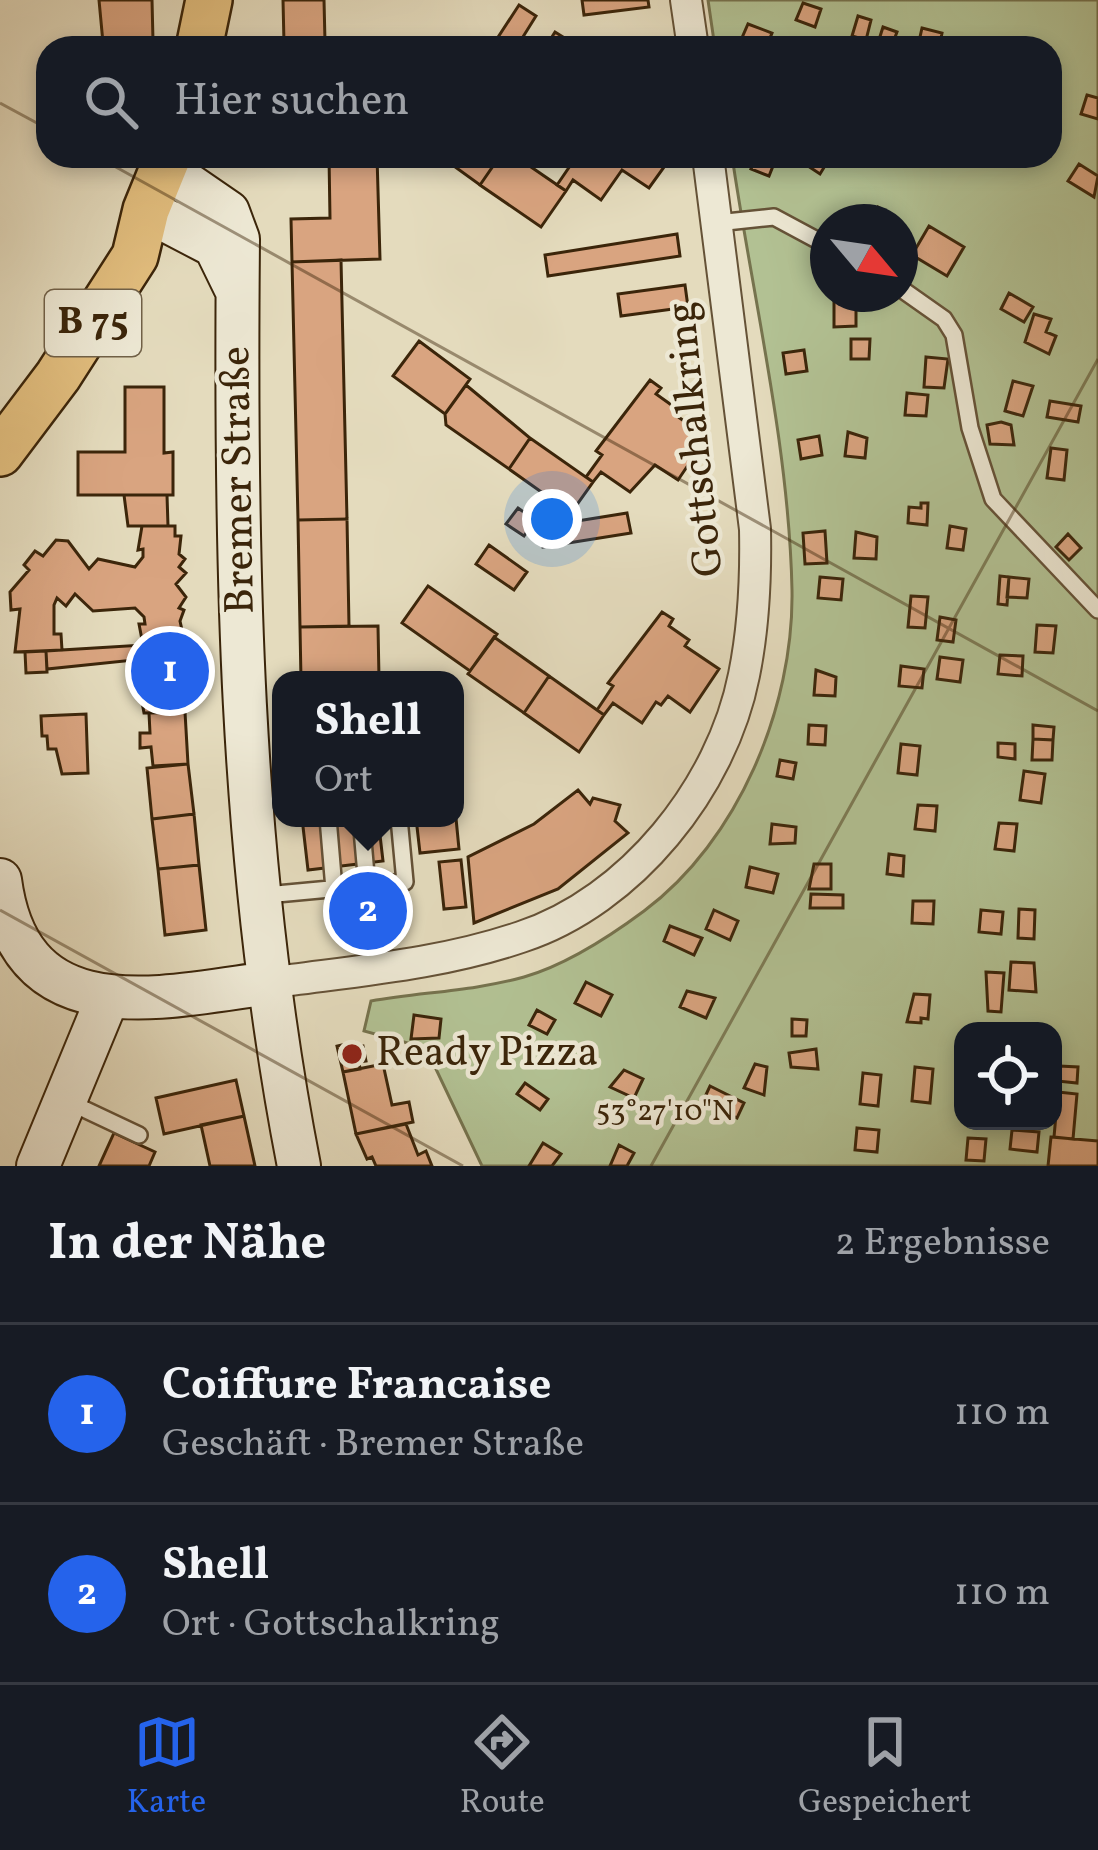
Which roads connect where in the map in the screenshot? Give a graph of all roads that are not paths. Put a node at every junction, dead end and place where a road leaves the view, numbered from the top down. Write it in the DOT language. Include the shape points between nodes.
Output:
graph roads {
  1 [pos="209,0"];
  2 [pos="686,0"];
  3 [pos="202,36"];
  4 [pos="691,36"];
  5 [pos="164,168"];
  6 [pos="173,168"];
  7 [pos="710,168"];
  8 [pos="146,210"];
  9 [pos="717,223"];
  10 [pos="810,236"];
  11 [pos="237,293"];
  12 [pos="918,301"];
  13 [pos="8,439"];
  14 [pos="1098,610"];
  15 [pos="329,827"];
  16 [pos="362,827"];
  17 [pos="400,827"];
  18 [pos="0,880"];
  19 [pos="367,886"];
  20 [pos="334,889"];
  21 [pos="257,896"];
  22 [pos="269,983"];
  23 [pos="107,999"];
  24 [pos="67,1101"];
  25 [pos="139,1135"];
  26 [pos="40,1165"];
  27 [pos="299,1166"];
  1 -- 3 [label="main road"];
  2 -- 4 [label="street"];
  5 -- 8 [label="main road, Bremer Straße / B 75"];
  6 -- 11 [label="main road, Bremer Straße" via="228,212 238,239"];
  7 -- 9 [label="street, Gottschalkring"];
  8 -- 11 [label="main road, Bremer Straße" via="215,246"];
  8 -- 13 [label="main road, B 75" via="135,256"];
  9 -- 10 [label="lane" via="774,217"];
  9 -- 22 [label="street, Gottschalkring" via="756,574 744,677 709,767 643,859 552,924 458,955"];
  11 -- 21 [label="main road, Bremer Straße" via="261,778"];
  12 -- 14 [label="lane" via="954,335 993,499"];
  15 -- 20 [label="lane"];
  16 -- 19 [label="lane"];
  17 -- 19 [label="lane" via="405,882"];
  18 -- 23 [label="main road" via="14,933 33,959 74,990"];
  19 -- 20 [label="lane"];
  20 -- 21 [label="lane"];
  21 -- 22 [label="main road, Bremer Straße"];
  22 -- 23 [label="main road"];
  22 -- 27 [label="main road, Bremer Straße"];
  23 -- 24 [label="main road"];
  24 -- 25 [label="lane"];
  24 -- 26 [label="main road"];
}
